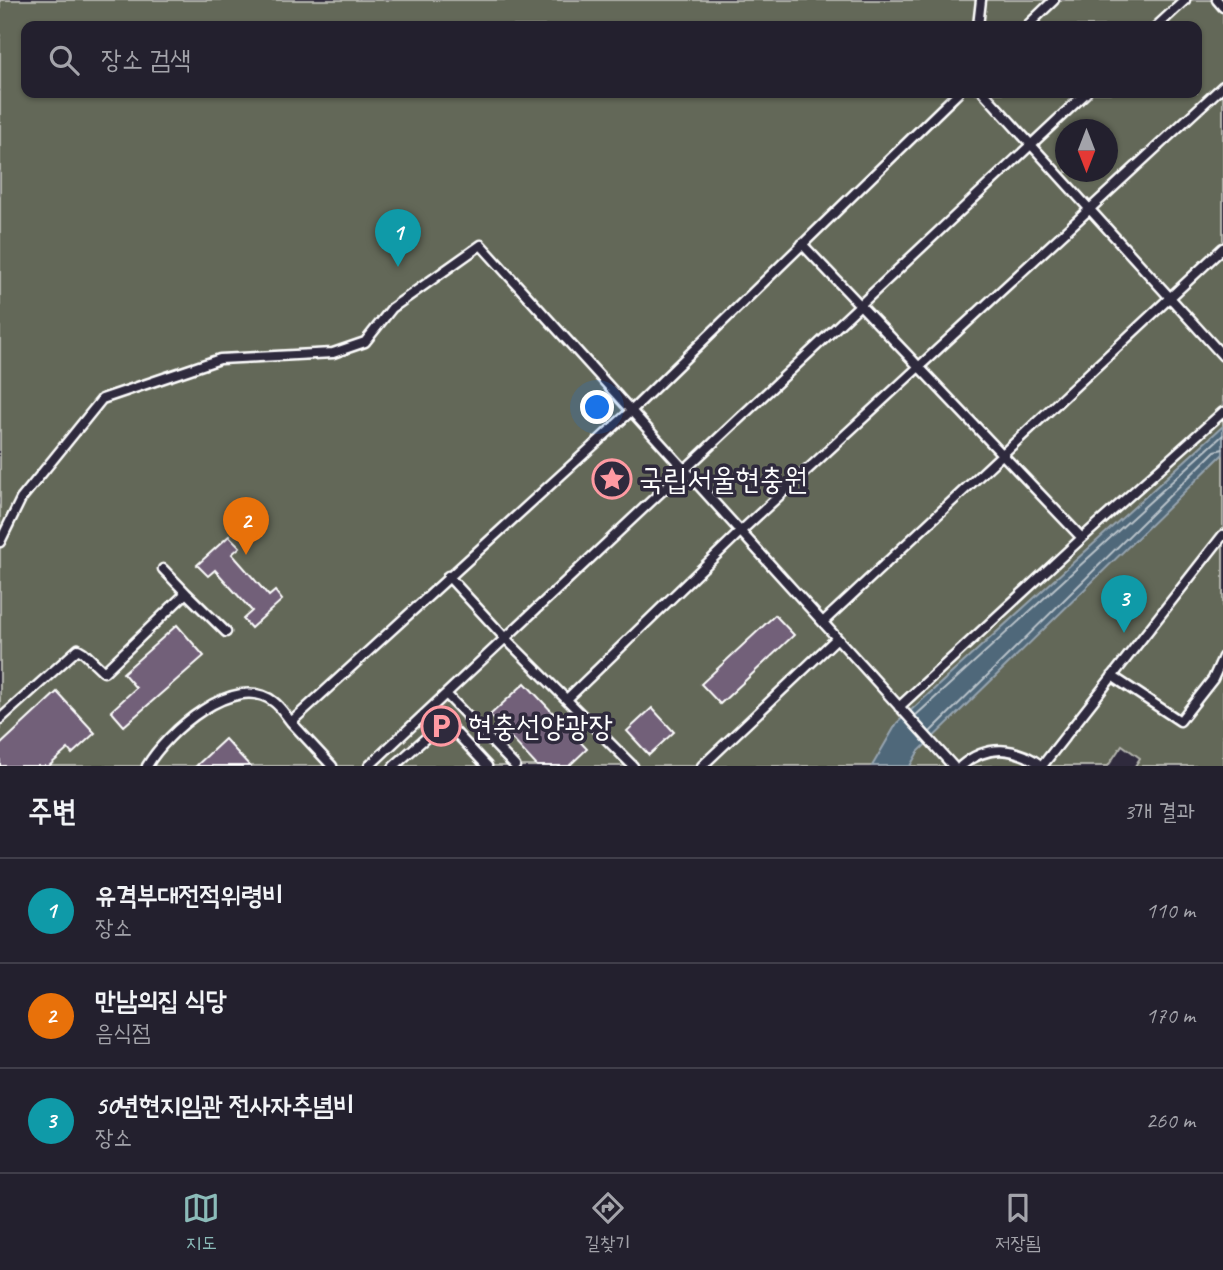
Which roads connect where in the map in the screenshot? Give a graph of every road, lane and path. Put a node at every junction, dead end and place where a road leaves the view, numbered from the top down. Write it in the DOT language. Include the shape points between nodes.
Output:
graph roads {
  1 [pos="981,0"];
  2 [pos="1054,0"];
  3 [pos="1185,0"];
  4 [pos="1217,0"];
  5 [pos="1223,7"];
  6 [pos="979,21"];
  7 [pos="1032,21"];
  8 [pos="1162,21"];
  9 [pos="1223,86"];
  10 [pos="953,98"];
  11 [pos="989,98"];
  12 [pos="1081,98"];
  13 [pos="1031,144"];
  14 [pos="1090,209"];
  15 [pos="802,243"];
  16 [pos="1223,248"];
  17 [pos="1170,297"];
  18 [pos="860,304"];
  19 [pos="1223,356"];
  20 [pos="919,367"];
  21 [pos="631,411"];
  22 [pos="1223,412"];
  23 [pos="1002,454"];
  24 [pos="684,469"];
  25 [pos="741,531"];
  26 [pos="1223,535"];
  27 [pos="1082,538"];
  28 [pos="0,542"];
  29 [pos="163,569"];
  30 [pos="448,576"];
  31 [pos="186,593"];
  32 [pos="823,622"];
  33 [pos="226,632"];
  34 [pos="505,638"];
  35 [pos="837,638"];
  36 [pos="1223,657"];
  37 [pos="1112,676"];
  38 [pos="446,694"];
  39 [pos="567,699"];
  40 [pos="900,706"];
  41 [pos="0,719"];
  42 [pos="291,722"];
  43 [pos="147,766"];
  44 [pos="332,766"];
  45 [pos="369,766"];
  46 [pos="394,766"];
  47 [pos="487,766"];
  48 [pos="515,766"];
  49 [pos="633,766"];
  50 [pos="702,766"];
  51 [pos="953,766"];
  52 [pos="961,766"];
  53 [pos="1042,766"];
  1 -- 6 [label="lane"];
  2 -- 7 [label="lane"];
  3 -- 8 [label="lane"];
  4 -- 5 [label="lane"];
  9 -- 14 [label="lane"];
  10 -- 15 [label="lane"];
  11 -- 13 [label="lane"];
  12 -- 13 [label="lane"];
  13 -- 14 [label="lane"];
  13 -- 18 [label="lane"];
  14 -- 17 [label="lane"];
  14 -- 20 [label="lane"];
  15 -- 18 [label="lane"];
  15 -- 21 [label="lane"];
  16 -- 17 [label="lane"];
  17 -- 19 [label="lane"];
  17 -- 23 [label="lane"];
  18 -- 20 [label="lane"];
  18 -- 24 [label="lane"];
  20 -- 23 [label="lane"];
  20 -- 25 [label="lane"];
  21 -- 24 [label="lane"];
  21 -- 28 [label="lane" via="481,245 392,308 365,342 333,353 220,359 102,399 21,499"];
  21 -- 30 [label="lane"];
  22 -- 27 [label="lane"];
  23 -- 27 [label="lane"];
  23 -- 32 [label="lane"];
  24 -- 25 [label="lane"];
  24 -- 34 [label="lane"];
  25 -- 32 [label="lane"];
  25 -- 39 [label="lane"];
  26 -- 37 [label="lane"];
  27 -- 40 [label="lane"];
  29 -- 31 [label="lane"];
  30 -- 34 [label="lane"];
  30 -- 42 [label="lane"];
  31 -- 33 [label="lane"];
  31 -- 41 [label="lane" via="104,672 78,649"];
  32 -- 35 [label="lane"];
  34 -- 38 [label="lane"];
  34 -- 39 [label="lane"];
  35 -- 40 [label="lane"];
  35 -- 50 [label="lane"];
  36 -- 37 [label="lane" via="1213,679 1180,721"];
  37 -- 53 [label="lane"];
  38 -- 45 [label="lane"];
  38 -- 48 [label="lane"];
  39 -- 49 [label="lane"];
  40 -- 51 [label="lane"];
  42 -- 43 [label="lane" via="275,702 261,695 229,695 194,717"];
  42 -- 44 [label="lane"];
  46 -- 47 [label="lane" via="445,721"];
  52 -- 53 [label="lane" via="991,750 1011,750"];
}
